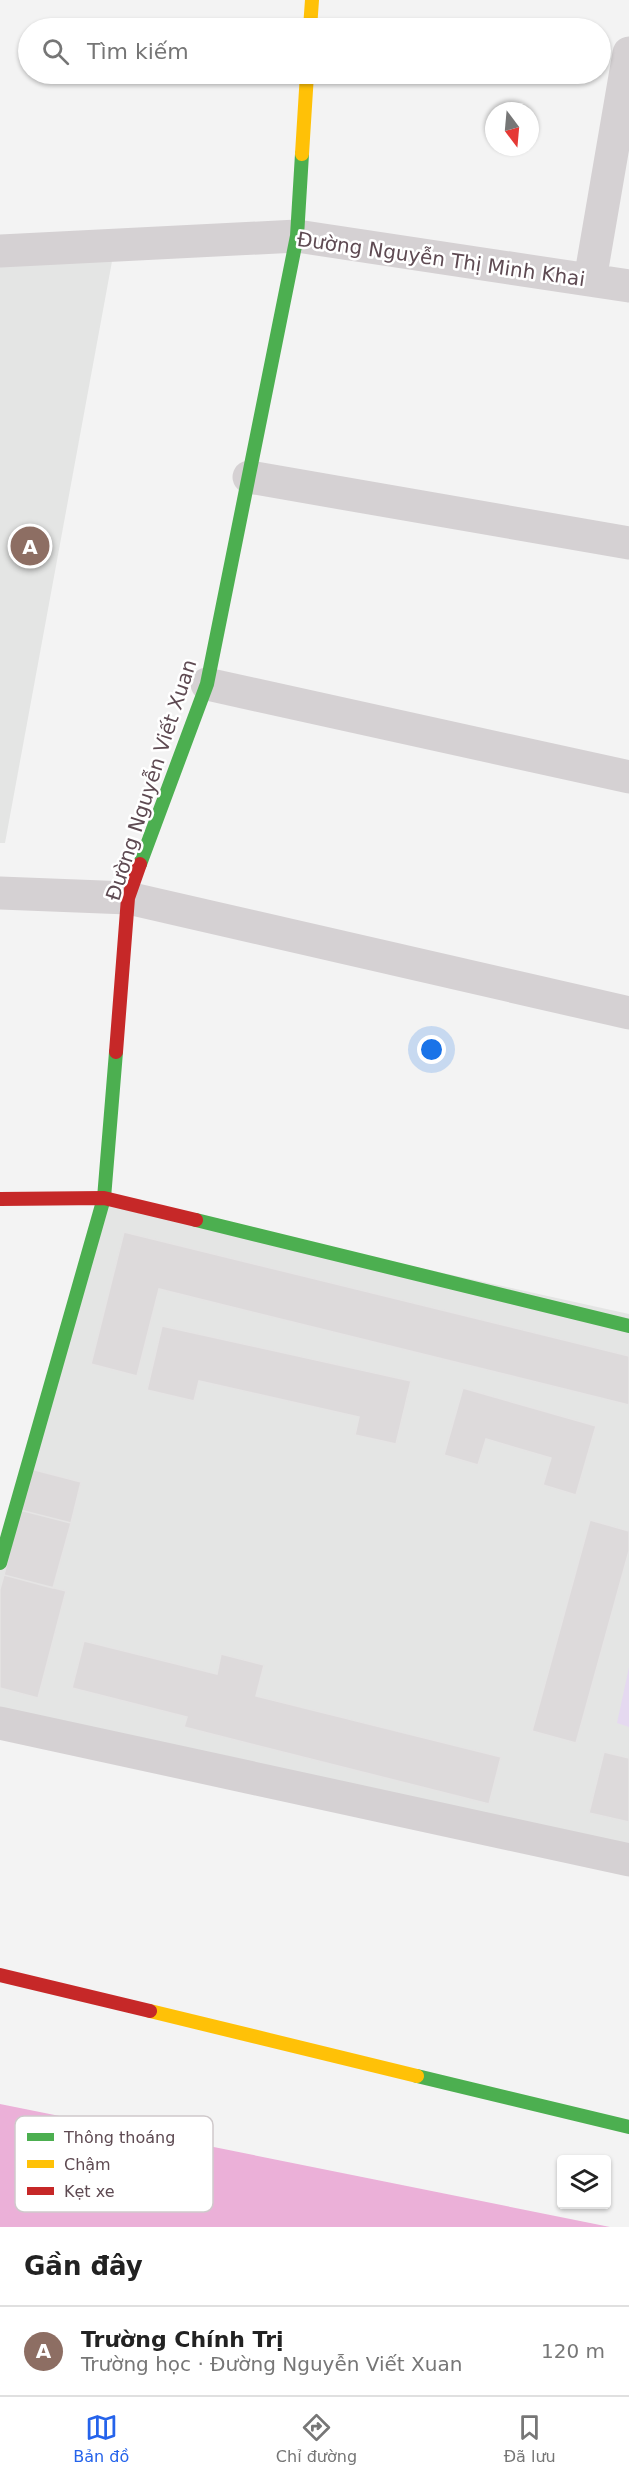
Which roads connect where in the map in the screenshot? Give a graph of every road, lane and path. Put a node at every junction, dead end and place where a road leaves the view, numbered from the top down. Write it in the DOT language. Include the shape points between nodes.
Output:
graph roads {
  1 [pos="312,0"];
  2 [pos="311,18"];
  3 [pos="629,53"];
  4 [pos="307,84"];
  5 [pos="297,236"];
  6 [pos="0,251"];
  7 [pos="590,280"];
  8 [pos="629,286"];
  9 [pos="249,477"];
  10 [pos="629,543"];
  11 [pos="207,684"];
  12 [pos="629,777"];
  13 [pos="0,893"];
  14 [pos="128,898"];
  15 [pos="629,1013"];
  16 [pos="104,1198"];
  17 [pos="0,1199"];
  18 [pos="629,1326"];
  19 [pos="9,1501"];
  20 [pos="0,1563"];
  21 [pos="0,1723"];
  22 [pos="629,1860"];
  23 [pos="0,1975"];
  24 [pos="629,2127"];
  1 -- 2 [label="street"];
  3 -- 7 [label="street"];
  4 -- 5 [label="street, Đường Nguyễn Viết Xuan"];
  5 -- 6 [label="street, Đường Nguyễn Thị Minh Khai"];
  5 -- 7 [label="street, Đường Nguyễn Thị Minh Khai"];
  5 -- 9 [label="street, Đường Nguyễn Viết Xuan"];
  7 -- 8 [label="street, Đường Nguyễn Thị Minh Khai"];
  9 -- 10 [label="street"];
  9 -- 11 [label="street, Đường Nguyễn Viết Xuan"];
  11 -- 12 [label="street"];
  11 -- 14 [label="street, Đường Nguyễn Viết Xuan"];
  13 -- 14 [label="street"];
  14 -- 15 [label="street"];
  14 -- 16 [label="street, Đường Nguyễn Viết Xuan"];
  16 -- 17 [label="street"];
  16 -- 18 [label="street"];
  16 -- 19 [label="street, Đường Nguyễn Viết Xuan"];
  19 -- 20 [label="street, Đường Nguyễn Viết Xuan"];
  21 -- 22 [label="street"];
  23 -- 24 [label="street"];
}
